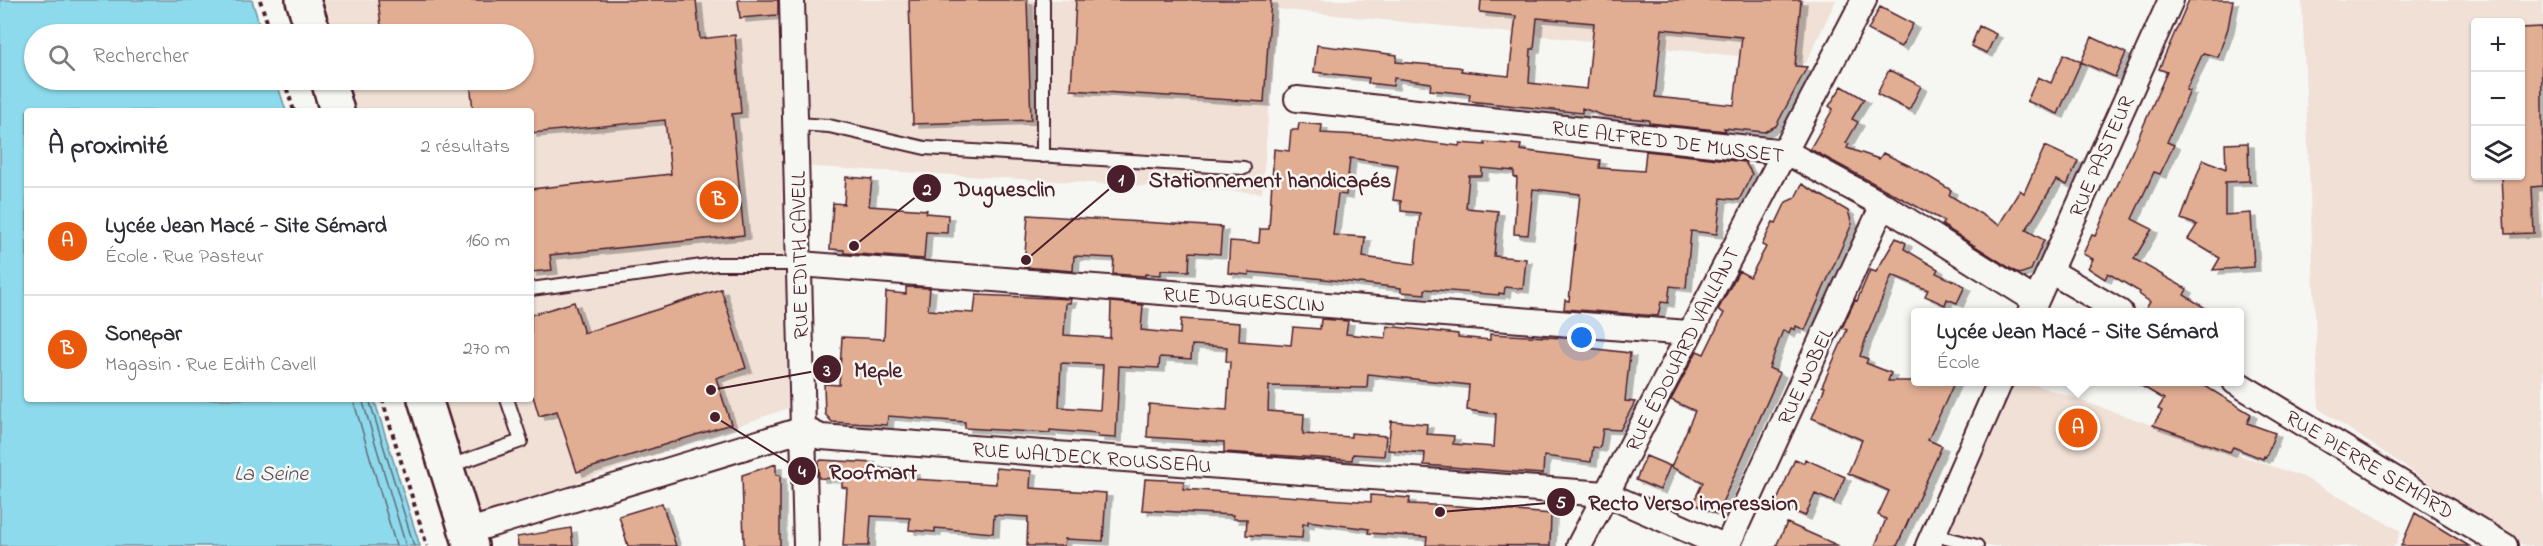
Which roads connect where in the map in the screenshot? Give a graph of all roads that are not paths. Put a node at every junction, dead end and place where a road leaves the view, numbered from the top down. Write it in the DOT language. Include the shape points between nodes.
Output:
graph roads {
  1 [pos="303,0"];
  2 [pos="792,0"];
  3 [pos="1043,0"];
  4 [pos="1864,0"];
  5 [pos="2171,0"];
  6 [pos="311,24"];
  7 [pos="331,90"];
  8 [pos="1297,99"];
  9 [pos="336,108"];
  10 [pos="796,124"];
  11 [pos="1786,152"];
  12 [pos="1043,156"];
  13 [pos="1244,168"];
  14 [pos="1883,206"];
  15 [pos="800,264"];
  16 [pos="2052,266"];
  17 [pos="534,289"];
  18 [pos="2034,307"];
  19 [pos="2113,308"];
  20 [pos="1688,333"];
  21 [pos="1998,386"];
  22 [pos="2243,386"];
  23 [pos="426,402"];
  24 [pos="508,402"];
  25 [pos="804,429"];
  26 [pos="446,468"];
  27 [pos="1606,494"];
  28 [pos="1931,538"];
  29 [pos="468,539"];
  30 [pos="806,546"];
  31 [pos="1579,546"];
  32 [pos="1725,546"];
  33 [pos="1977,546"];
  34 [pos="2505,546"];
  1 -- 6 [label="main road"];
  2 -- 10 [label="street, RUE EDITH CAVELL"];
  3 -- 12 [label="lane"];
  4 -- 11 [label="street, RUE ÉDOUARD VAILLANT"];
  5 -- 16 [label="street, RUE PASTEUR"];
  7 -- 9 [label="main road"];
  8 -- 11 [label="street, RUE ALFRED DE MUSSET"];
  10 -- 12 [label="lane" via="829,126 925,148"];
  10 -- 15 [label="street, RUE EDITH CAVELL"];
  11 -- 14 [label="street, RUE ALFRED DE MUSSET"];
  11 -- 20 [label="street, RUE ÉDOUARD VAILLANT"];
  12 -- 13 [label="lane"];
  14 -- 18 [label="street, RUE ALFRED DE MUSSET"];
  14 -- 32 [label="street, RUE NOBEL"];
  15 -- 17 [label="lane" via="717,264"];
  15 -- 20 [label="street, RUE DUGUESCLIN"];
  15 -- 25 [label="street, RUE EDITH CAVELL"];
  16 -- 18 [label="street, RUE PASTEUR"];
  16 -- 19 [label="street" via="2057,274"];
  20 -- 27 [label="street, RUE ÉDOUARD VAILLANT"];
  21 -- 28 [label="street"];
  22 -- 34 [label="street, RUE PIERRE SEMARD"];
  23 -- 26 [label="main road"];
  24 -- 26 [label="lane" via="521,441"];
  25 -- 27 [label="street, RUE WALDECK ROUSSEAU" via="822,437"];
  25 -- 29 [label="street"];
  25 -- 30 [label="street, RUE EDITH CAVELL"];
  26 -- 29 [label="main road"];
  27 -- 31 [label="street, RUE ÉDOUARD VAILLANT"];
  27 -- 32 [label="street, RUE WALDECK ROUSSEAU"];
  28 -- 33 [label="lane"];
}
